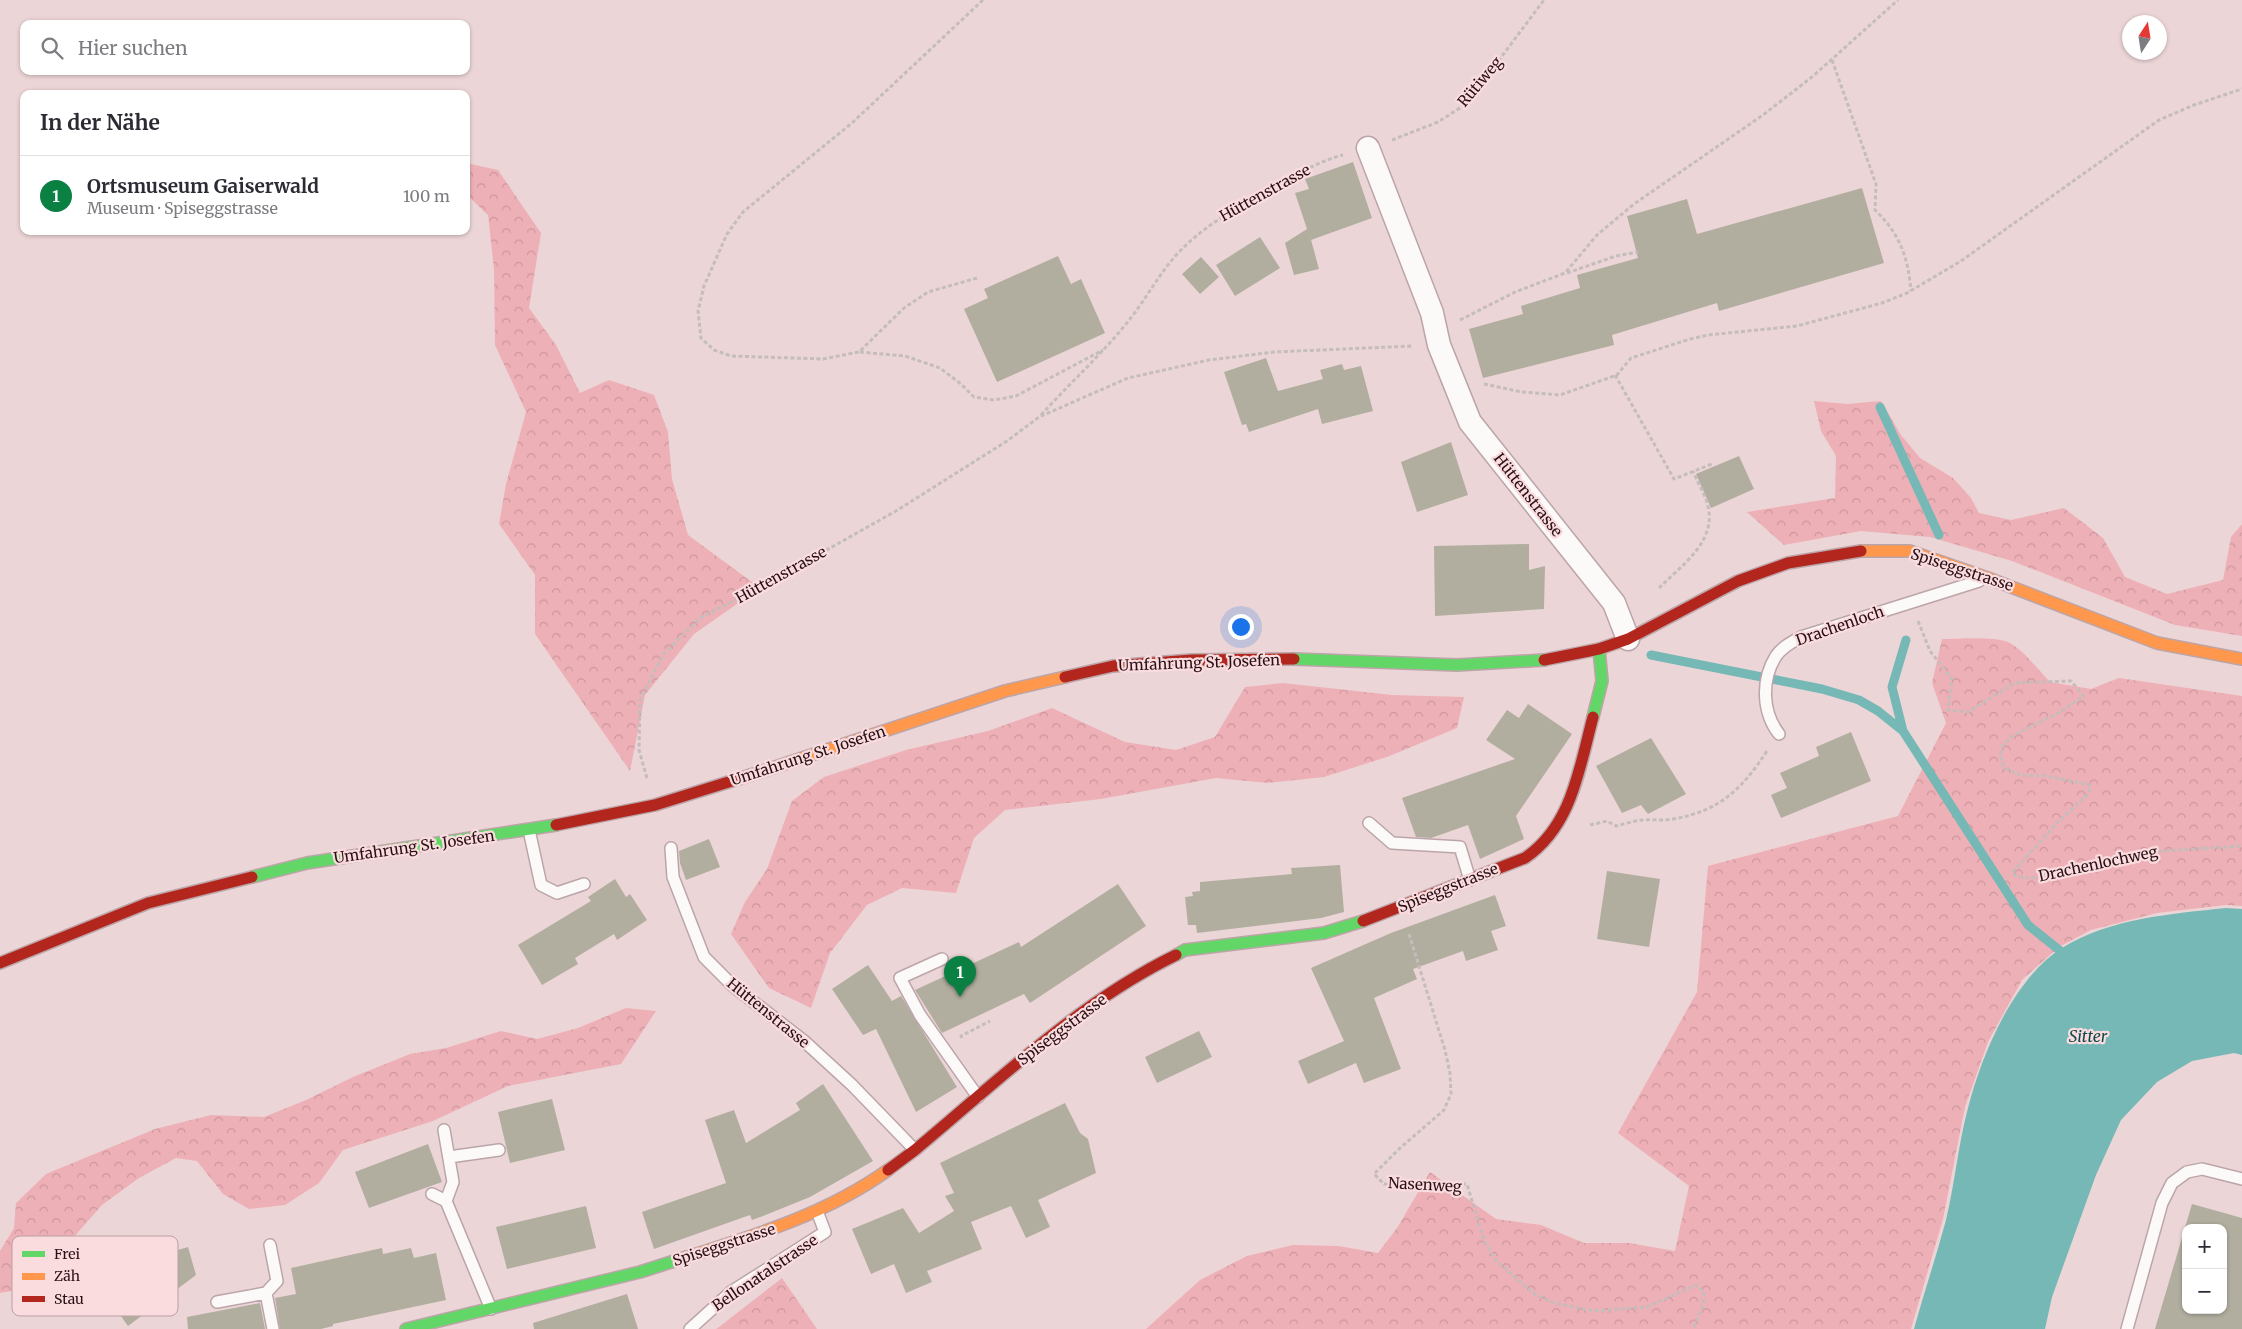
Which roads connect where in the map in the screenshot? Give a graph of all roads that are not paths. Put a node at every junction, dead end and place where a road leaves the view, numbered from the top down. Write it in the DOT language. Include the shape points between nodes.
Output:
graph roads {
  1 [pos="1368,148"];
  2 [pos="1988,578"];
  3 [pos="1628,638"];
  4 [pos="1598,649"];
  5 [pos="2242,660"];
  6 [pos="1779,734"];
  7 [pos="1369,823"];
  8 [pos="529,830"];
  9 [pos="671,848"];
  10 [pos="1470,880"];
  11 [pos="584,884"];
  12 [pos="942,959"];
  13 [pos="0,963"];
  14 [pos="978,1097"];
  15 [pos="444,1130"];
  16 [pos="499,1150"];
  17 [pos="915,1150"];
  18 [pos="449,1157"];
  19 [pos="2242,1179"];
  20 [pos="432,1194"];
  21 [pos="446,1201"];
  22 [pos="817,1211"];
  23 [pos="270,1245"];
  24 [pos="266,1293"];
  25 [pos="217,1302"];
  26 [pos="491,1309"];
  27 [pos="273,1329"];
  28 [pos="406,1329"];
  29 [pos="690,1329"];
  30 [pos="2127,1329"];
  1 -- 3 [label="street, Hüttenstrasse" via="1470,422 1614,603"];
  2 -- 3 [label="street, Spiseggstrasse" via="1910,551 1851,551 1788,563 1738,582"];
  2 -- 5 [label="street, Spiseggstrasse" via="2157,643"];
  2 -- 6 [label="lane, Drachenloch" via="1801,636 1783,648 1772,664 1765,708"];
  3 -- 4 [label="street, Umfahrung St. Josefen"];
  4 -- 8 [label="street, Umfahrung St. Josefen" via="1538,661 1457,665 1296,659 1192,660 1113,666 1005,691 655,805"];
  4 -- 10 [label="street, Spiseggstrasse" via="1602,682 1575,784 1561,821 1541,847 1526,858"];
  7 -- 10 [label="lane" via="1392,843 1460,847"];
  8 -- 11 [label="lane" via="542,885 558,893"];
  8 -- 13 [label="street, Umfahrung St. Josefen" via="307,863 217,885 148,903"];
  9 -- 17 [label="lane, Hüttenstrasse" via="673,877 704,957 733,986 804,1041"];
  10 -- 14 [label="street, Spiseggstrasse" via="1324,933 1185,950 1141,972 1073,1018"];
  12 -- 14 [label="lane" via="900,978 920,1015"];
  14 -- 17 [label="street, Spiseggstrasse"];
  15 -- 18 [label="lane"];
  16 -- 18 [label="lane"];
  17 -- 22 [label="street, Spiseggstrasse" via="868,1184"];
  18 -- 21 [label="lane" via="453,1182"];
  19 -- 30 [label="lane" via="2202,1169 2186,1172 2172,1183 2162,1203"];
  20 -- 21 [label="lane"];
  21 -- 26 [label="lane"];
  22 -- 26 [label="street, Spiseggstrasse" via="688,1258"];
  22 -- 29 [label="lane, Bellonatalstrasse" via="825,1232 731,1292"];
  23 -- 24 [label="lane" via="277,1282"];
  24 -- 25 [label="lane"];
  24 -- 27 [label="lane"];
  26 -- 28 [label="street, Spiseggstrasse"];
}
